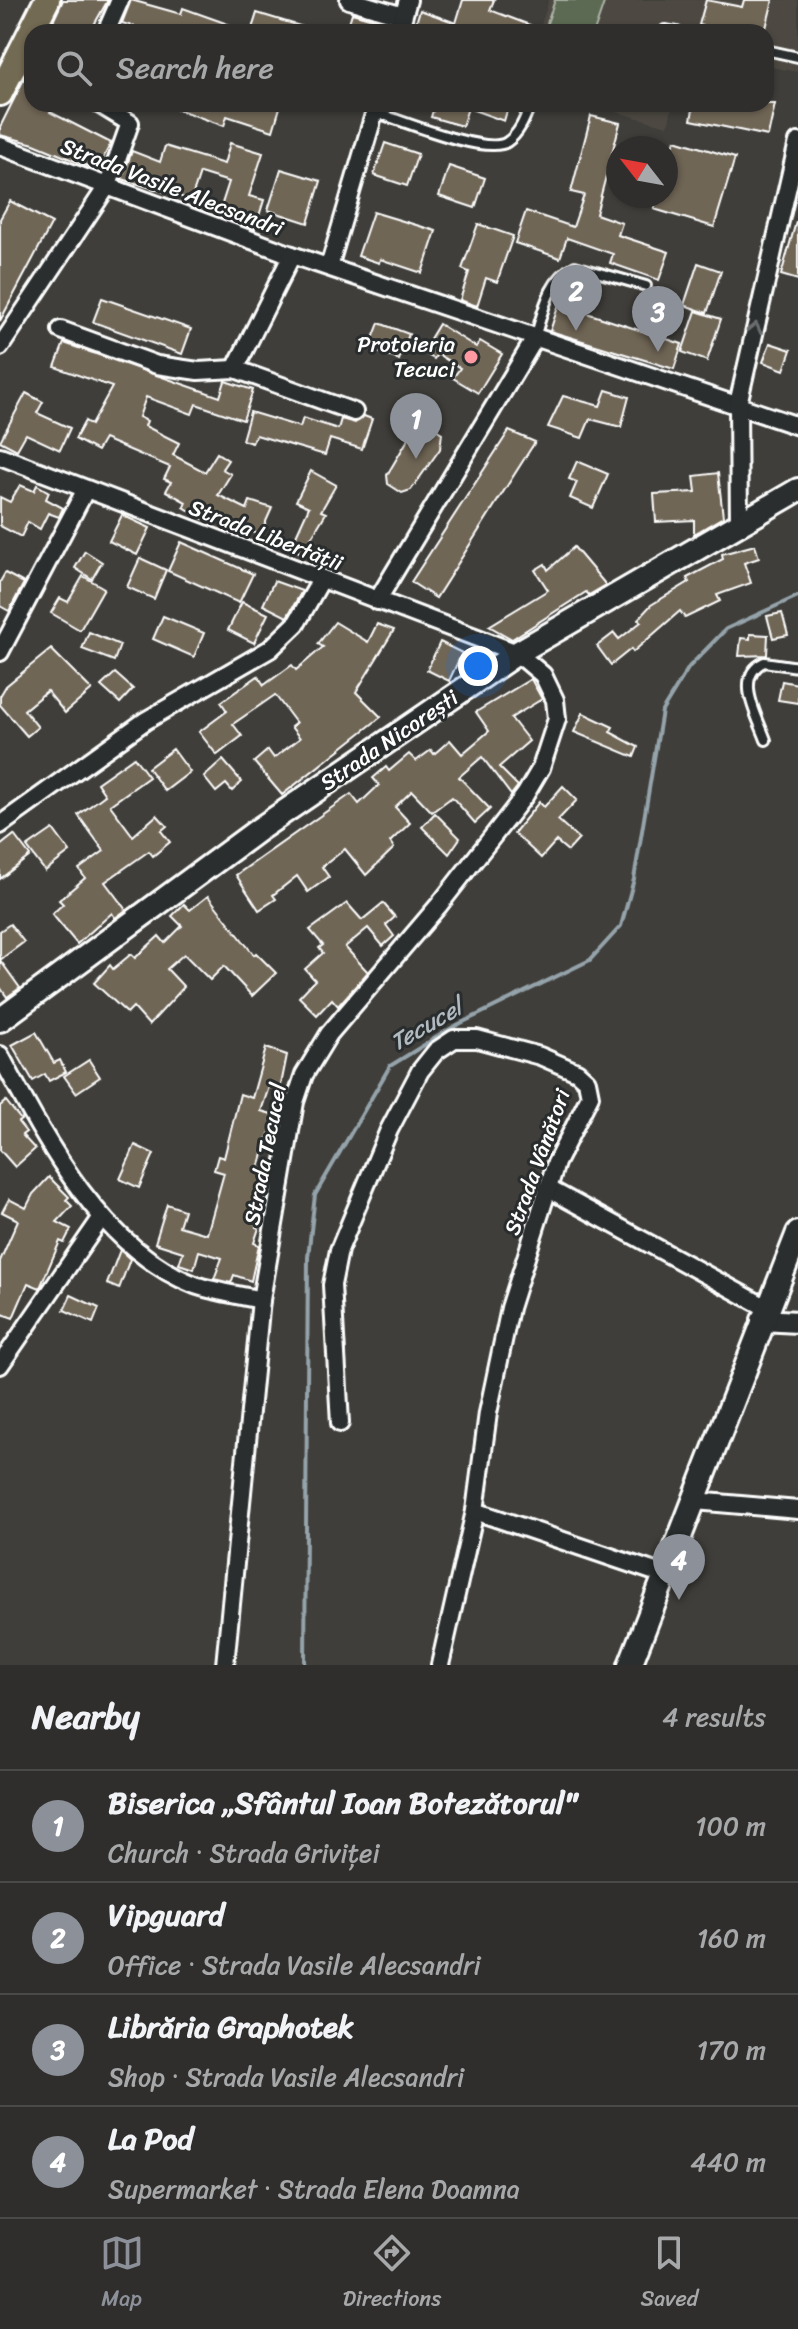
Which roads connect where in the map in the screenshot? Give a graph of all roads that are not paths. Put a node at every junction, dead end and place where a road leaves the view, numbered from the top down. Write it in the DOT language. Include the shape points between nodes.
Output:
graph roads {
  1 [pos="47,0"];
  2 [pos="120,0"];
  3 [pos="349,0"];
  4 [pos="403,16"];
  5 [pos="35,24"];
  6 [pos="111,24"];
  7 [pos="24,46"];
  8 [pos="774,52"];
  9 [pos="798,57"];
  10 [pos="0,93"];
  11 [pos="112,112"];
  12 [pos="375,112"];
  13 [pos="387,112"];
  14 [pos="527,112"];
  15 [pos="798,142"];
  16 [pos="0,146"];
  17 [pos="108,185"];
  18 [pos="292,255"];
  19 [pos="329,267"];
  20 [pos="646,286"];
  21 [pos="61,330"];
  22 [pos="534,340"];
  23 [pos="0,347"];
  24 [pos="235,369"];
  25 [pos="738,404"];
  26 [pos="354,412"];
  27 [pos="798,426"];
  28 [pos="0,456"];
  29 [pos="86,489"];
  30 [pos="798,490"];
  31 [pos="739,525"];
  32 [pos="321,580"];
  33 [pos="377,601"];
  34 [pos="0,652"];
  35 [pos="517,653"];
  36 [pos="798,667"];
  37 [pos="766,740"];
  38 [pos="0,825"];
  39 [pos="0,1020"];
  40 [pos="0,1055"];
  41 [pos="547,1188"];
  42 [pos="102,1217"];
  43 [pos="798,1233"];
  44 [pos="261,1300"];
  45 [pos="765,1314"];
  46 [pos="798,1322"];
  47 [pos="0,1365"];
  48 [pos="340,1423"];
  49 [pos="695,1501"];
  50 [pos="798,1510"];
  51 [pos="475,1511"];
  52 [pos="667,1576"];
  53 [pos="225,1665"];
  54 [pos="440,1665"];
  55 [pos="630,1665"];
  1 -- 5 [label="main road"];
  2 -- 6 [label="street"];
  3 -- 4 [label="street"];
  7 -- 10 [label="main road"];
  8 -- 9 [label="lane"];
  11 -- 17 [label="street" via="130,123"];
  12 -- 19 [label="street"];
  13 -- 14 [label="lane" via="485,146 507,142"];
  25 -- 15 [label="street, one-way"];
  16 -- 17 [label="street, Strada Vasile Alecsandri"];
  17 -- 18 [label="street, Strada Vasile Alecsandri"];
  17 -- 23 [label="street"];
  18 -- 19 [label="street, Strada Vasile Alecsandri"];
  18 -- 24 [label="street"];
  19 -- 22 [label="street, Strada Vasile Alecsandri"];
  20 -- 22 [label="lane" via="575,266 550,292"];
  21 -- 24 [label="street" via="157,365"];
  22 -- 25 [label="street, Strada Vasile Alecsandri"];
  22 -- 33 [label="street"];
  24 -- 26 [label="street"];
  25 -- 27 [label="street, Strada Vasile Alecsandri"];
  25 -- 31 [label="street"];
  28 -- 29 [label="street, Strada Libertății"];
  29 -- 32 [label="street, Strada Libertății"];
  29 -- 34 [label="street"];
  30 -- 31 [label="main road, Strada Nicorești"];
  31 -- 35 [label="main road, Strada Nicorești"];
  32 -- 33 [label="street, Strada Libertății"];
  32 -- 38 [label="street" via="296,624 270,649 145,721"];
  33 -- 35 [label="street, Strada Libertății"];
  35 -- 39 [label="main road, Strada Nicorești" via="258,830"];
  35 -- 44 [label="street, Strada Tecucel" via="543,675 555,700 551,746 525,795 313,1056 295,1102"];
  36 -- 37 [label="lane" via="764,662 750,675 747,688"];
  40 -- 42 [label="street" via="43,1136"];
  41 -- 45 [label="street"];
  41 -- 48 [label="street, Strada Vânători" via="590,1096 587,1081 564,1064 477,1039 454,1039 436,1051 389,1130 339,1250 332,1285"];
  41 -- 51 [label="street, Strada Vânători" via="510,1308"];
  42 -- 44 [label="street" via="132,1246 195,1285"];
  42 -- 47 [label="street"];
  43 -- 45 [label="main road"];
  44 -- 53 [label="street, Strada Tecucel"];
  45 -- 46 [label="street"];
  45 -- 49 [label="main road"];
  49 -- 50 [label="street"];
  49 -- 52 [label="main road"];
  51 -- 52 [label="street"];
  51 -- 54 [label="street, Strada Vânători"];
  52 -- 55 [label="main road"];
}
